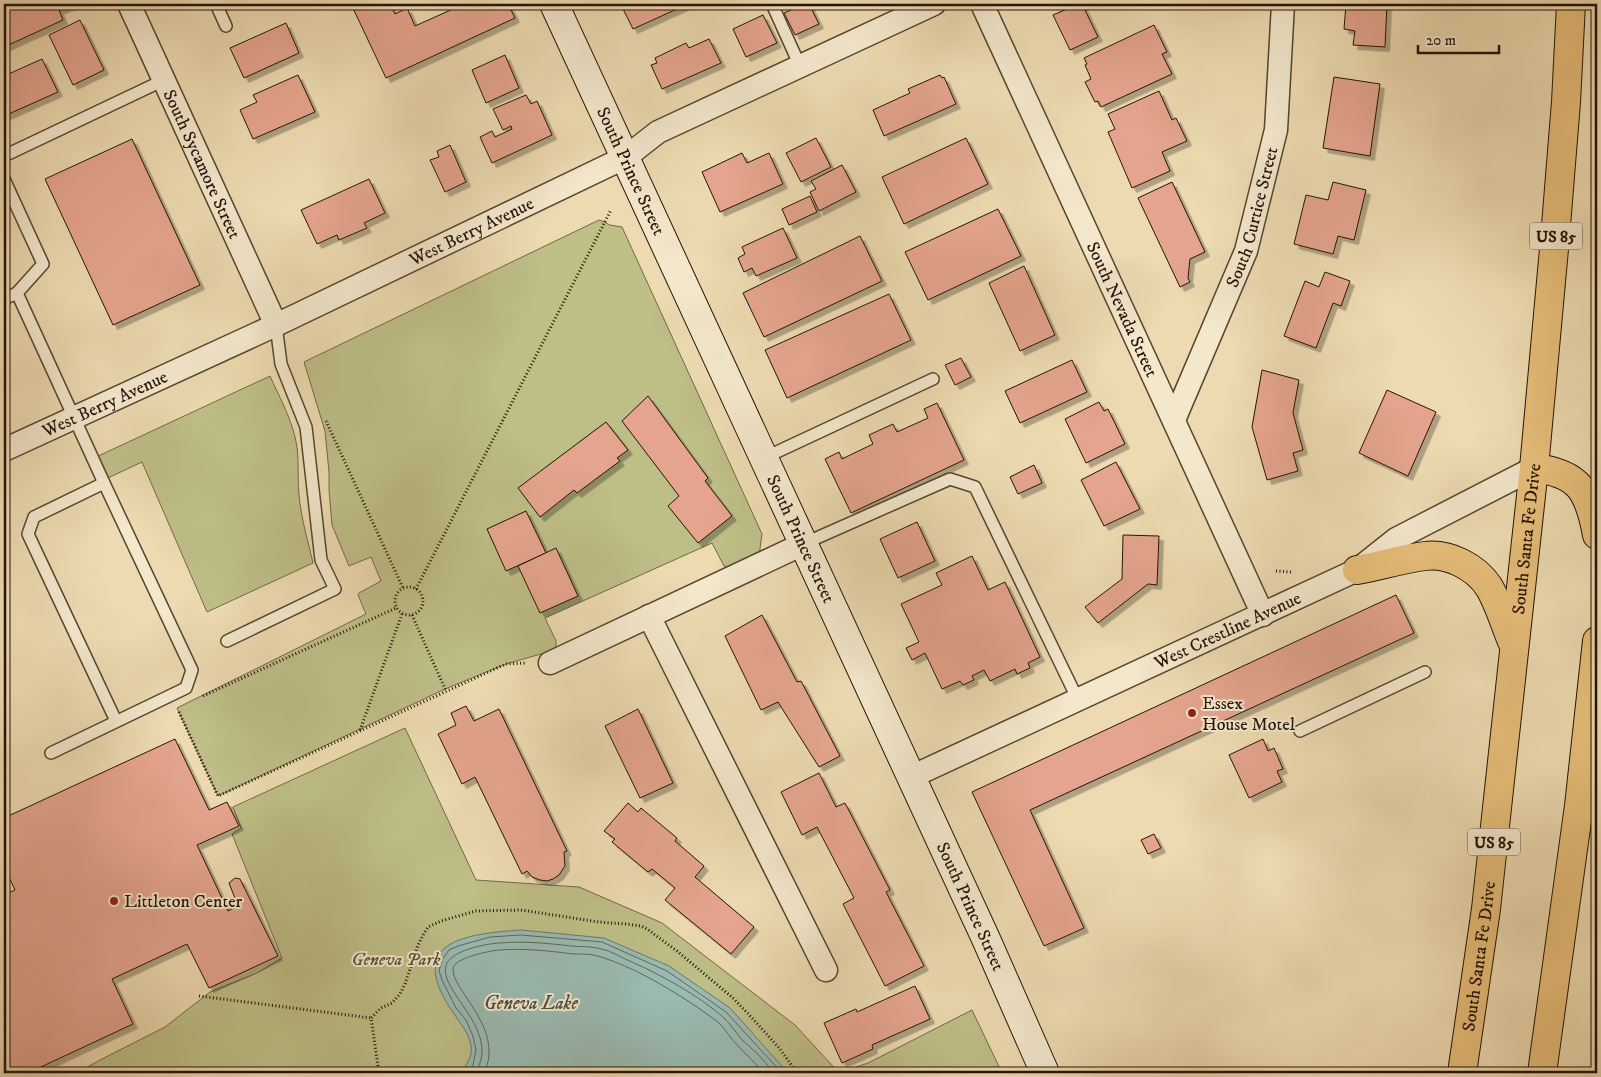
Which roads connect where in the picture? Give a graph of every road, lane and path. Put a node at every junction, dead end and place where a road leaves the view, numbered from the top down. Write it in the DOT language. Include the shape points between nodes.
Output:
graph roads {
  1 [pos="129,4"];
  2 [pos="216,4"];
  3 [pos="554,4"];
  4 [pos="772,4"];
  5 [pos="934,4"];
  6 [pos="982,4"];
  7 [pos="1283,4"];
  8 [pos="1571,4"];
  9 [pos="226,26"];
  10 [pos="800,66"];
  11 [pos="164,80"];
  12 [pos="4,156"];
  13 [pos="626,157"];
  14 [pos="4,179"];
  15 [pos="611,210"];
  16 [pos="17,293"];
  17 [pos="4,299"];
  18 [pos="276,326"];
  19 [pos="933,379"];
  20 [pos="74,418"];
  21 [pos="326,419"];
  22 [pos="1174,420"];
  23 [pos="4,450"];
  24 [pos="764,458"];
  25 [pos="1534,468"];
  26 [pos="104,483"];
  27 [pos="1597,535"];
  28 [pos="804,544"];
  29 [pos="1357,570"];
  30 [pos="403,588"];
  31 [pos="416,589"];
  32 [pos="396,608"];
  33 [pos="402,614"];
  34 [pos="412,615"];
  35 [pos="1263,615"];
  36 [pos="649,616"];
  37 [pos="228,641"];
  38 [pos="1597,641"];
  39 [pos="1515,648"];
  40 [pos="550,663"];
  41 [pos="1425,672"];
  42 [pos="446,691"];
  43 [pos="194,700"];
  44 [pos="1078,700"];
  45 [pos="177,708"];
  46 [pos="116,721"];
  47 [pos="360,730"];
  48 [pos="1300,731"];
  49 [pos="51,753"];
  50 [pos="911,777"];
  51 [pos="826,970"];
  52 [pos="199,996"];
  53 [pos="371,1018"];
  54 [pos="379,1073"];
  55 [pos="798,1073"];
  56 [pos="1045,1073"];
  57 [pos="1462,1073"];
  58 [pos="1542,1073"];
  1 -- 11 [label="street, South Sycamore Street"];
  2 -- 9 [label="lane"];
  3 -- 13 [label="street, South Prince Street"];
  4 -- 10 [label="lane"];
  5 -- 10 [label="street, West Berry Avenue"];
  6 -- 22 [label="street, South Nevada Street"];
  7 -- 22 [label="street, South Curtice Street" via="1276,130 1246,250"];
  8 -- 25 [label="highway, South Santa Fe Drive / US 85" via="1556,238"];
  10 -- 13 [label="street, West Berry Avenue" via="658,132"];
  11 -- 12 [label="lane"];
  11 -- 18 [label="street, South Sycamore Street"];
  13 -- 18 [label="street, West Berry Avenue"];
  13 -- 24 [label="street, South Prince Street"];
  14 -- 16 [label="lane" via="43,264"];
  15 -- 31 [label="path"];
  16 -- 17 [label="lane"];
  16 -- 20 [label="lane"];
  18 -- 20 [label="street, West Berry Avenue"];
  18 -- 37 [label="lane" via="280,364 306,427 321,560 335,589"];
  19 -- 24 [label="lane"];
  20 -- 23 [label="street, West Berry Avenue"];
  20 -- 26 [label="lane"];
  21 -- 30 [label="path"];
  22 -- 35 [label="street, South Nevada Street"];
  24 -- 28 [label="street, South Prince Street"];
  25 -- 27 [label="highway" via="1562,473 1574,480 1588,499"];
  25 -- 29 [label="street, West Crestline Avenue" via="1396,538"];
  25 -- 39 [label="highway, South Santa Fe Drive / US 85"];
  26 -- 46 [label="lane" via="34,517 28,534"];
  26 -- 46 [label="lane" via="192,670 186,688"];
  28 -- 36 [label="street"];
  28 -- 44 [label="lane" via="950,479 975,487"];
  28 -- 50 [label="street, South Prince Street"];
  29 -- 35 [label="street, West Crestline Avenue"];
  29 -- 39 [label="highway" via="1427,556 1445,557 1462,564 1477,572 1487,585"];
  30 -- 31 [label="path"];
  30 -- 32 [label="path" via="395,599"];
  31 -- 34 [label="path" via="423,600 420,610"];
  32 -- 33 [label="path"];
  32 -- 43 [label="path"];
  33 -- 34 [label="path"];
  33 -- 47 [label="path"];
  34 -- 42 [label="path"];
  35 -- 44 [label="street, West Crestline Avenue"];
  36 -- 40 [label="street"];
  36 -- 51 [label="street"];
  38 -- 58 [label="highway" via="1579,806"];
  39 -- 57 [label="highway, South Santa Fe Drive / US 85" via="1486,909"];
  40 -- 42 [label="path" via="506,664"];
  41 -- 48 [label="lane"];
  42 -- 47 [label="path"];
  44 -- 50 [label="street, West Crestline Avenue"];
  45 -- 47 [label="path" via="218,796"];
  46 -- 49 [label="lane"];
  50 -- 56 [label="street, South Prince Street"];
  52 -- 53 [label="path"];
  53 -- 54 [label="path"];
  53 -- 55 [label="path" via="400,994 428,927 476,911 521,910 647,929 732,998"];
}
